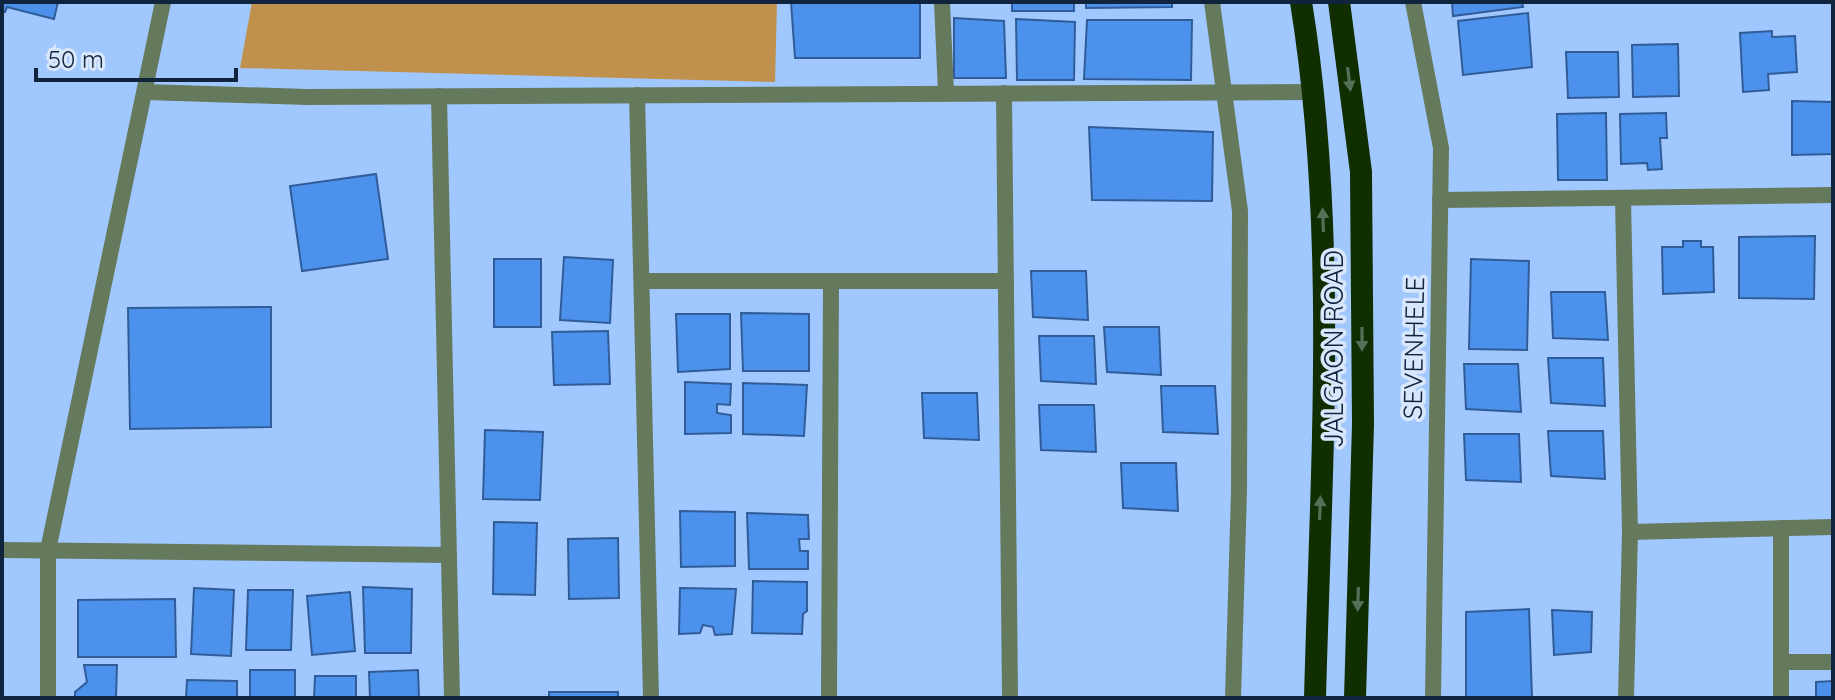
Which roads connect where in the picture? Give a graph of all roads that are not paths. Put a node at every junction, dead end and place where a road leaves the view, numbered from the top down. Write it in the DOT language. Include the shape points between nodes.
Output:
graph roads {
  1 [pos="163,2"];
  2 [pos="942,2"];
  3 [pos="1212,2"];
  4 [pos="1301,2"];
  5 [pos="1339,2"];
  6 [pos="1413,2"];
  7 [pos="145,92"];
  8 [pos="1224,92"];
  9 [pos="1312,92"];
  10 [pos="946,93"];
  11 [pos="1004,93"];
  12 [pos="637,95"];
  13 [pos="439,96"];
  14 [pos="1833,195"];
  15 [pos="1440,200"];
  16 [pos="1623,200"];
  17 [pos="642,281"];
  18 [pos="831,281"];
  19 [pos="1006,281"];
  20 [pos="1833,527"];
  21 [pos="1781,528"];
  22 [pos="1630,532"];
  23 [pos="2,550"];
  24 [pos="48,550"];
  25 [pos="449,555"];
  26 [pos="1781,662"];
  27 [pos="1833,662"];
  28 [pos="48,698"];
  29 [pos="452,698"];
  30 [pos="651,698"];
  31 [pos="829,698"];
  32 [pos="1010,698"];
  33 [pos="1233,698"];
  34 [pos="1315,698"];
  35 [pos="1355,698"];
  36 [pos="1433,698"];
  37 [pos="1626,698"];
  38 [pos="1781,698"];
  1 -- 7 [label="street"];
  2 -- 10 [label="street"];
  3 -- 8 [label="street"];
  4 -- 9 [label="highway, JALGAON ROAD"];
  5 -- 35 [label="highway, JALGAON ROAD, one-way" via="1361,172 1363,424"];
  6 -- 15 [label="street, SEVENHELE" via="1441,148"];
  7 -- 13 [label="street"];
  7 -- 24 [label="street"];
  8 -- 9 [label="street"];
  8 -- 11 [label="street"];
  8 -- 33 [label="street" via="1240,211"];
  34 -- 9 [label="highway, JALGAON ROAD, one-way" via="1324,220"];
  10 -- 11 [label="street"];
  10 -- 12 [label="street"];
  11 -- 19 [label="street"];
  12 -- 13 [label="street"];
  12 -- 17 [label="street"];
  13 -- 25 [label="street"];
  14 -- 16 [label="street"];
  15 -- 16 [label="street"];
  15 -- 36 [label="street, SEVENHELE"];
  16 -- 22 [label="street"];
  17 -- 18 [label="street"];
  17 -- 30 [label="street"];
  18 -- 19 [label="street"];
  18 -- 31 [label="street"];
  19 -- 32 [label="street"];
  20 -- 21 [label="street"];
  21 -- 22 [label="street"];
  21 -- 26 [label="street"];
  22 -- 37 [label="street"];
  23 -- 24 [label="street"];
  24 -- 25 [label="street"];
  24 -- 28 [label="street"];
  25 -- 29 [label="street"];
  26 -- 27 [label="street"];
  26 -- 38 [label="street"];
}
